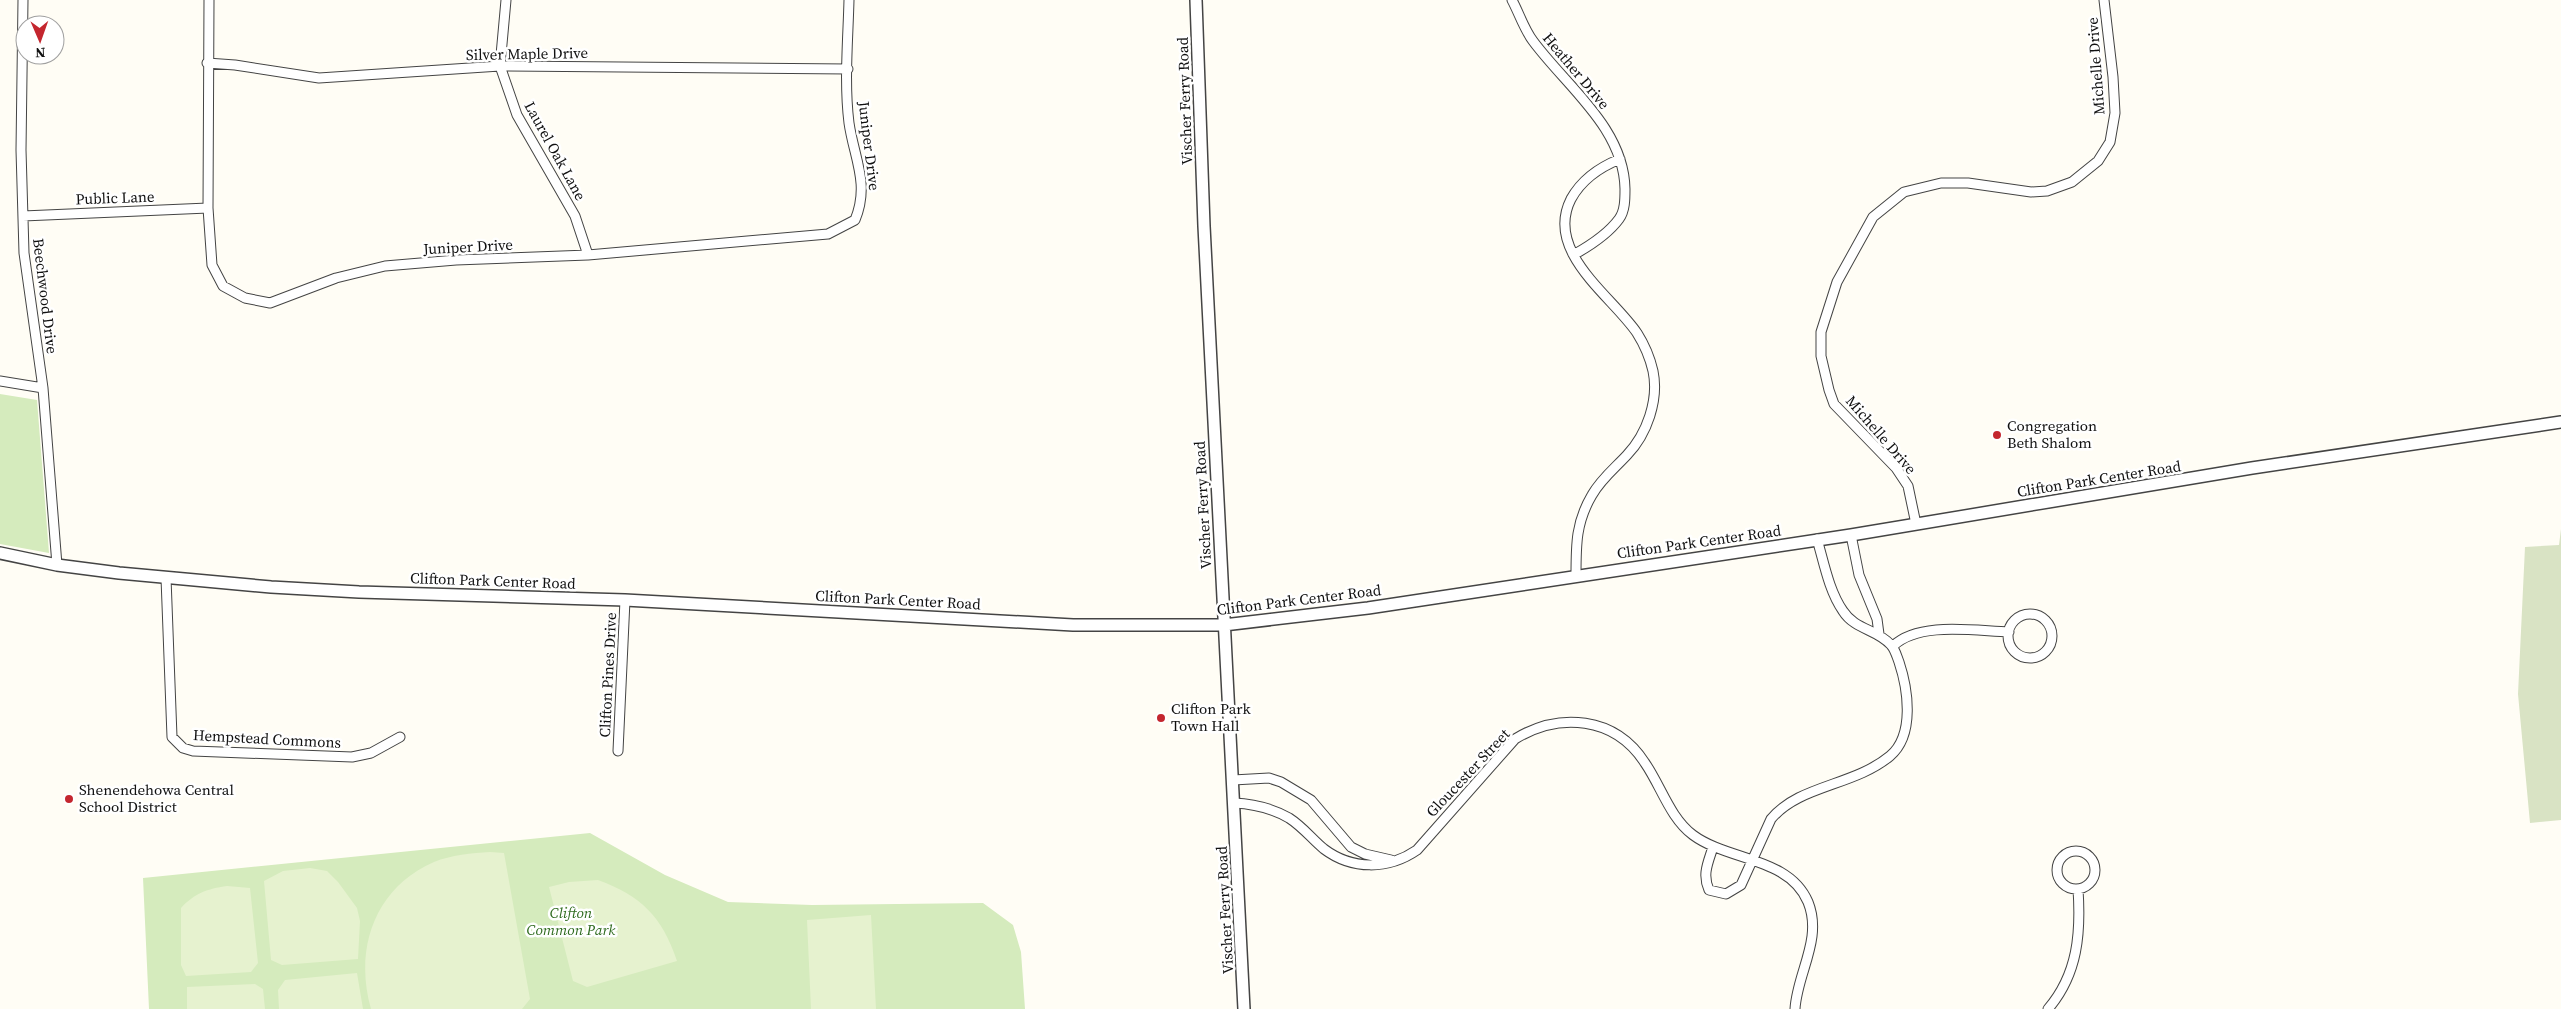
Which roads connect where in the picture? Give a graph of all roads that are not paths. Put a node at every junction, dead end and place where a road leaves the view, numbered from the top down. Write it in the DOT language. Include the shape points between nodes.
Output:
graph roads {
  1 [pos="24,0"];
  2 [pos="209,0"];
  3 [pos="506,0"];
  4 [pos="849,0"];
  5 [pos="1196,0"];
  6 [pos="1512,0"];
  7 [pos="2104,0"];
  8 [pos="207,63"];
  9 [pos="500,66"];
  10 [pos="848,69"];
  11 [pos="1620,159"];
  12 [pos="208,208"];
  13 [pos="23,216"];
  14 [pos="1575,254"];
  15 [pos="588,255"];
  16 [pos="0,380"];
  17 [pos="43,388"];
  18 [pos="2561,422"];
  19 [pos="1916,524"];
  20 [pos="1851,535"];
  21 [pos="1817,540"];
  22 [pos="0,553"];
  23 [pos="57,565"];
  24 [pos="1576,575"];
  25 [pos="166,578"];
  26 [pos="626,600"];
  27 [pos="1224,626"];
  28 [pos="2009,632"];
  29 [pos="1879,634"];
  30 [pos="1893,646"];
  31 [pos="400,737"];
  32 [pos="618,751"];
  33 [pos="1233,780"];
  34 [pos="1234,803"];
  35 [pos="1713,847"];
  36 [pos="1753,860"];
  37 [pos="1394,861"];
  38 [pos="2078,889"];
  39 [pos="1244,1009"];
  40 [pos="1794,1009"];
  41 [pos="2048,1009"];
  1 -- 13 [label="street, Beechwood Drive"];
  2 -- 8 [label="street, Juniper Drive"];
  3 -- 9 [label="street, Laurel Oak Lane"];
  4 -- 10 [label="street, Juniper Drive"];
  5 -- 27 [label="street, Vischer Ferry Road"];
  6 -- 11 [label="street, Heather Drive" via="1532,39 1606,129"];
  7 -- 19 [label="street, Michelle Drive" via="2114,113 2110,142 2098,161 2072,182 2047,191 1942,183 1904,192 1873,217 1837,282 1821,332 1821,356 1829,390 1834,404 1896,468 1908,486"];
  8 -- 9 [label="street, Silver Maple Drive" via="235,64 319,78"];
  8 -- 12 [label="street, Juniper Drive"];
  9 -- 10 [label="street, Silver Maple Drive"];
  9 -- 15 [label="street, Laurel Oak Lane" via="517,115 575,216"];
  10 -- 15 [label="street, Juniper Drive" via="849,123 861,174 862,200 855,220 828,234"];
  11 -- 14 [label="street, Heather Drive" via="1625,179 1625,202 1620,217 1592,244"];
  11 -- 14 [label="street" via="1590,176 1577,189 1567,207 1567,236"];
  12 -- 13 [label="street, Public Lane"];
  12 -- 15 [label="street, Juniper Drive" via="212,265 223,286 245,298 270,303 336,278 385,266"];
  13 -- 17 [label="street, Beechwood Drive" via="24,253"];
  14 -- 24 [label="street" via="1591,283 1636,333 1650,360 1654,393 1650,417 1641,436 1629,454 1601,482 1584,510 1577,530"];
  16 -- 17 [label="street"];
  17 -- 23 [label="street, Beechwood Drive"];
  18 -- 19 [label="street, Clifton Park Center Road"];
  19 -- 20 [label="street, Clifton Park Center Road"];
  20 -- 21 [label="street, Clifton Park Center Road"];
  20 -- 29 [label="street" via="1859,576 1878,619"];
  21 -- 24 [label="street, Clifton Park Center Road"];
  21 -- 29 [label="street" via="1843,612 1863,630"];
  22 -- 23 [label="street, Clifton Park Center Road"];
  23 -- 25 [label="street, Clifton Park Center Road"];
  24 -- 27 [label="street, Clifton Park Center Road" via="1368,608"];
  25 -- 26 [label="street, Clifton Park Center Road" via="358,592"];
  25 -- 31 [label="street, Hempstead Commons" via="172,738 176,743 192,751 352,758 371,753"];
  26 -- 27 [label="street, Clifton Park Center Road" via="1073,625"];
  26 -- 32 [label="street, Clifton Pines Drive"];
  27 -- 33 [label="street, Vischer Ferry Road"];
  28 -- 28 [label="street" via="2011,647 2022,656 2037,657 2044,653 2051,641 2050,628 2035,615 2021,616"];
  28 -- 30 [label="street" via="1936,630 1914,633"];
  29 -- 30 [label="street"];
  30 -- 36 [label="street" via="1906,694 1907,722 1899,746 1882,762 1859,776 1808,794 1778,810"];
  33 -- 34 [label="street, Vischer Ferry Road"];
  33 -- 37 [label="street" via="1269,778 1281,782 1311,800 1351,846 1365,854"];
  34 -- 37 [label="street, Gloucester Street" via="1278,812 1324,848 1351,864 1366,866"];
  34 -- 39 [label="street, Vischer Ferry Road"];
  35 -- 36 [label="street, Gloucester Street"];
  35 -- 36 [label="street" via="1704,873 1709,890 1718,893 1726,894 1741,885"];
  35 -- 37 [label="street, Gloucester Street" via="1684,827 1645,762 1628,742 1595,726 1562,721 1532,728 1515,739 1417,850"];
  36 -- 40 [label="street, Gloucester Street" via="1789,877 1811,912 1812,941"];
  38 -- 38 [label="street" via="2093,879 2095,867 2085,852 2073,850 2057,863 2057,876 2065,886"];
  38 -- 41 [label="street" via="2080,924 2076,956 2068,979"];
}
